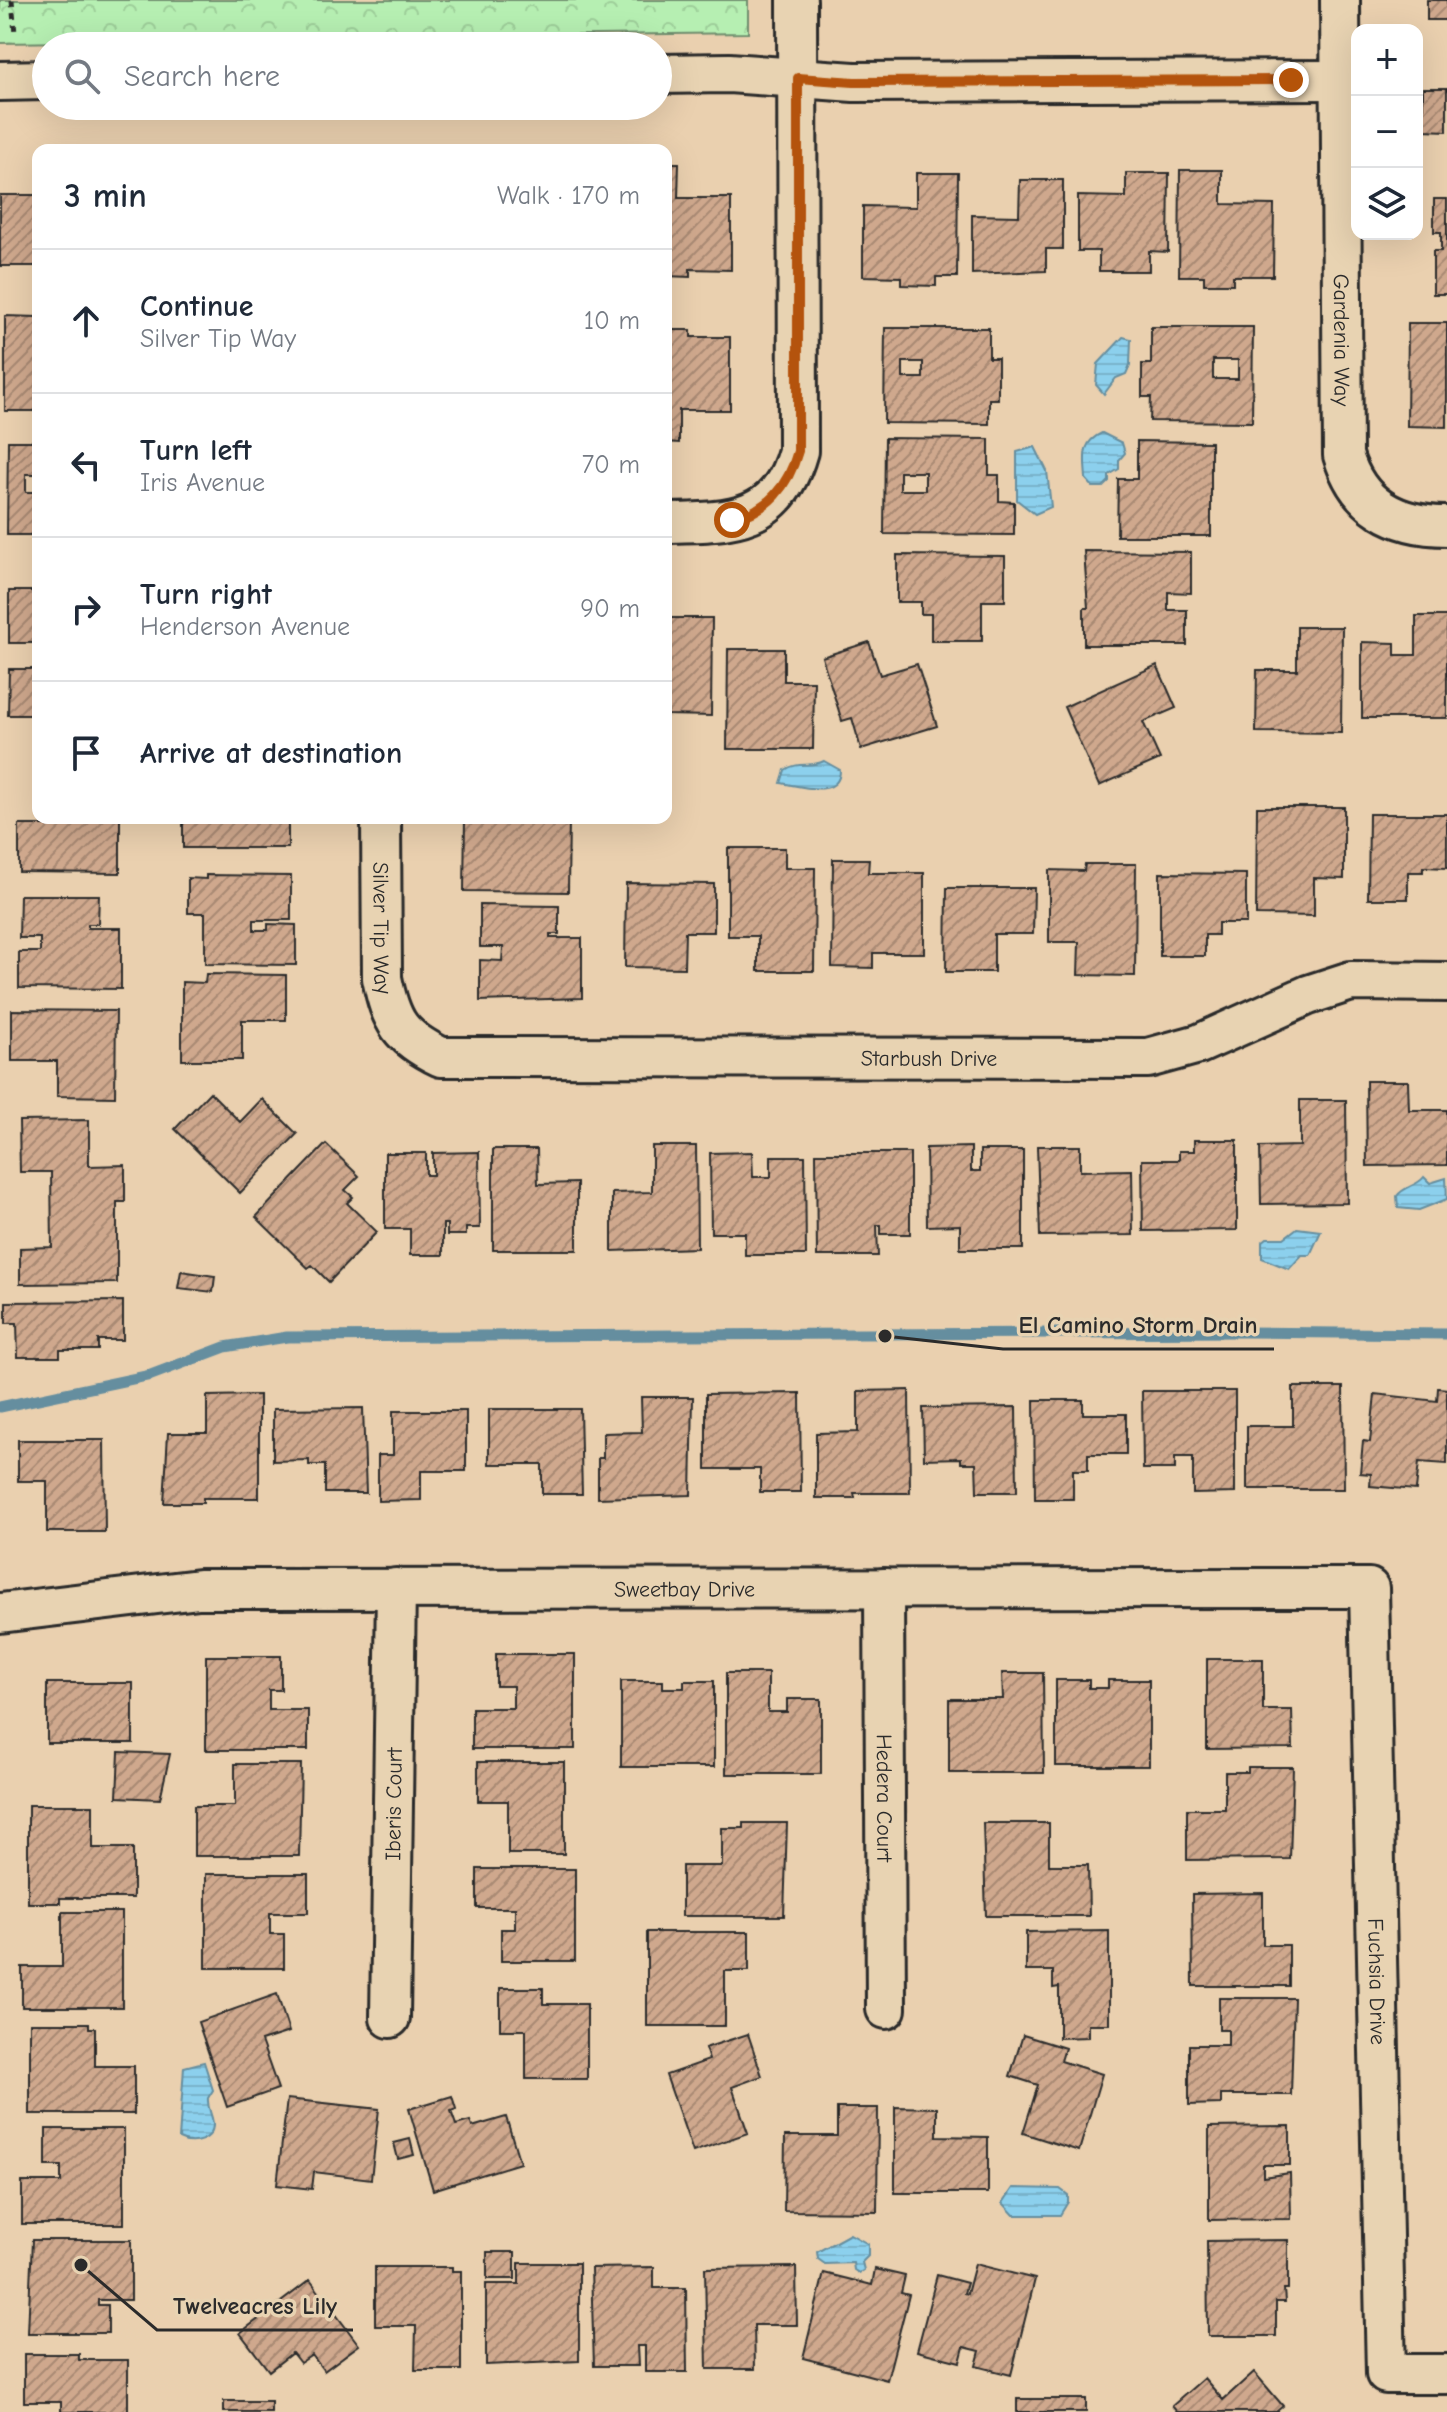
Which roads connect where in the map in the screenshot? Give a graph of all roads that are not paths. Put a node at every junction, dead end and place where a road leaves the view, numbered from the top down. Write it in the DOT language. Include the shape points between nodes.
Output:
graph roads {
  1 [pos="797,0"];
  2 [pos="1340,0"];
  3 [pos="672,74"];
  4 [pos="798,78"];
  5 [pos="32,80"];
  6 [pos="1341,80"];
  7 [pos="0,81"];
  8 [pos="672,523"];
  9 [pos="1447,526"];
  10 [pos="381,824"];
  11 [pos="1447,982"];
  12 [pos="404,1034"];
  13 [pos="396,1588"];
  14 [pos="884,1588"];
  15 [pos="1369,1588"];
  16 [pos="0,1613"];
  17 [pos="886,2009"];
  18 [pos="390,2018"];
  19 [pos="1447,2374"];
  1 -- 4 [label="street"];
  2 -- 6 [label="street, Gardenia Way"];
  3 -- 4 [label="street"];
  4 -- 6 [label="street"];
  4 -- 8 [label="street" via="800,433 793,470 773,498 748,516"];
  5 -- 7 [label="street"];
  6 -- 9 [label="street, Gardenia Way" via="1343,455 1356,487 1374,506 1396,520"];
  10 -- 12 [label="street, Silver Tip Way" via="382,978 391,1017"];
  11 -- 12 [label="street, Starbush Drive" via="1351,981 1199,1044 1148,1058 475,1059 441,1057"];
  13 -- 14 [label="street, Sweetbay Drive"];
  13 -- 16 [label="street, Sweetbay Drive" via="199,1589"];
  13 -- 18 [label="street, Iberis Court"];
  14 -- 15 [label="street, Sweetbay Drive"];
  14 -- 17 [label="street, Hedera Court"];
  15 -- 19 [label="street, Fuchsia Drive" via="1386,2374"];
}
